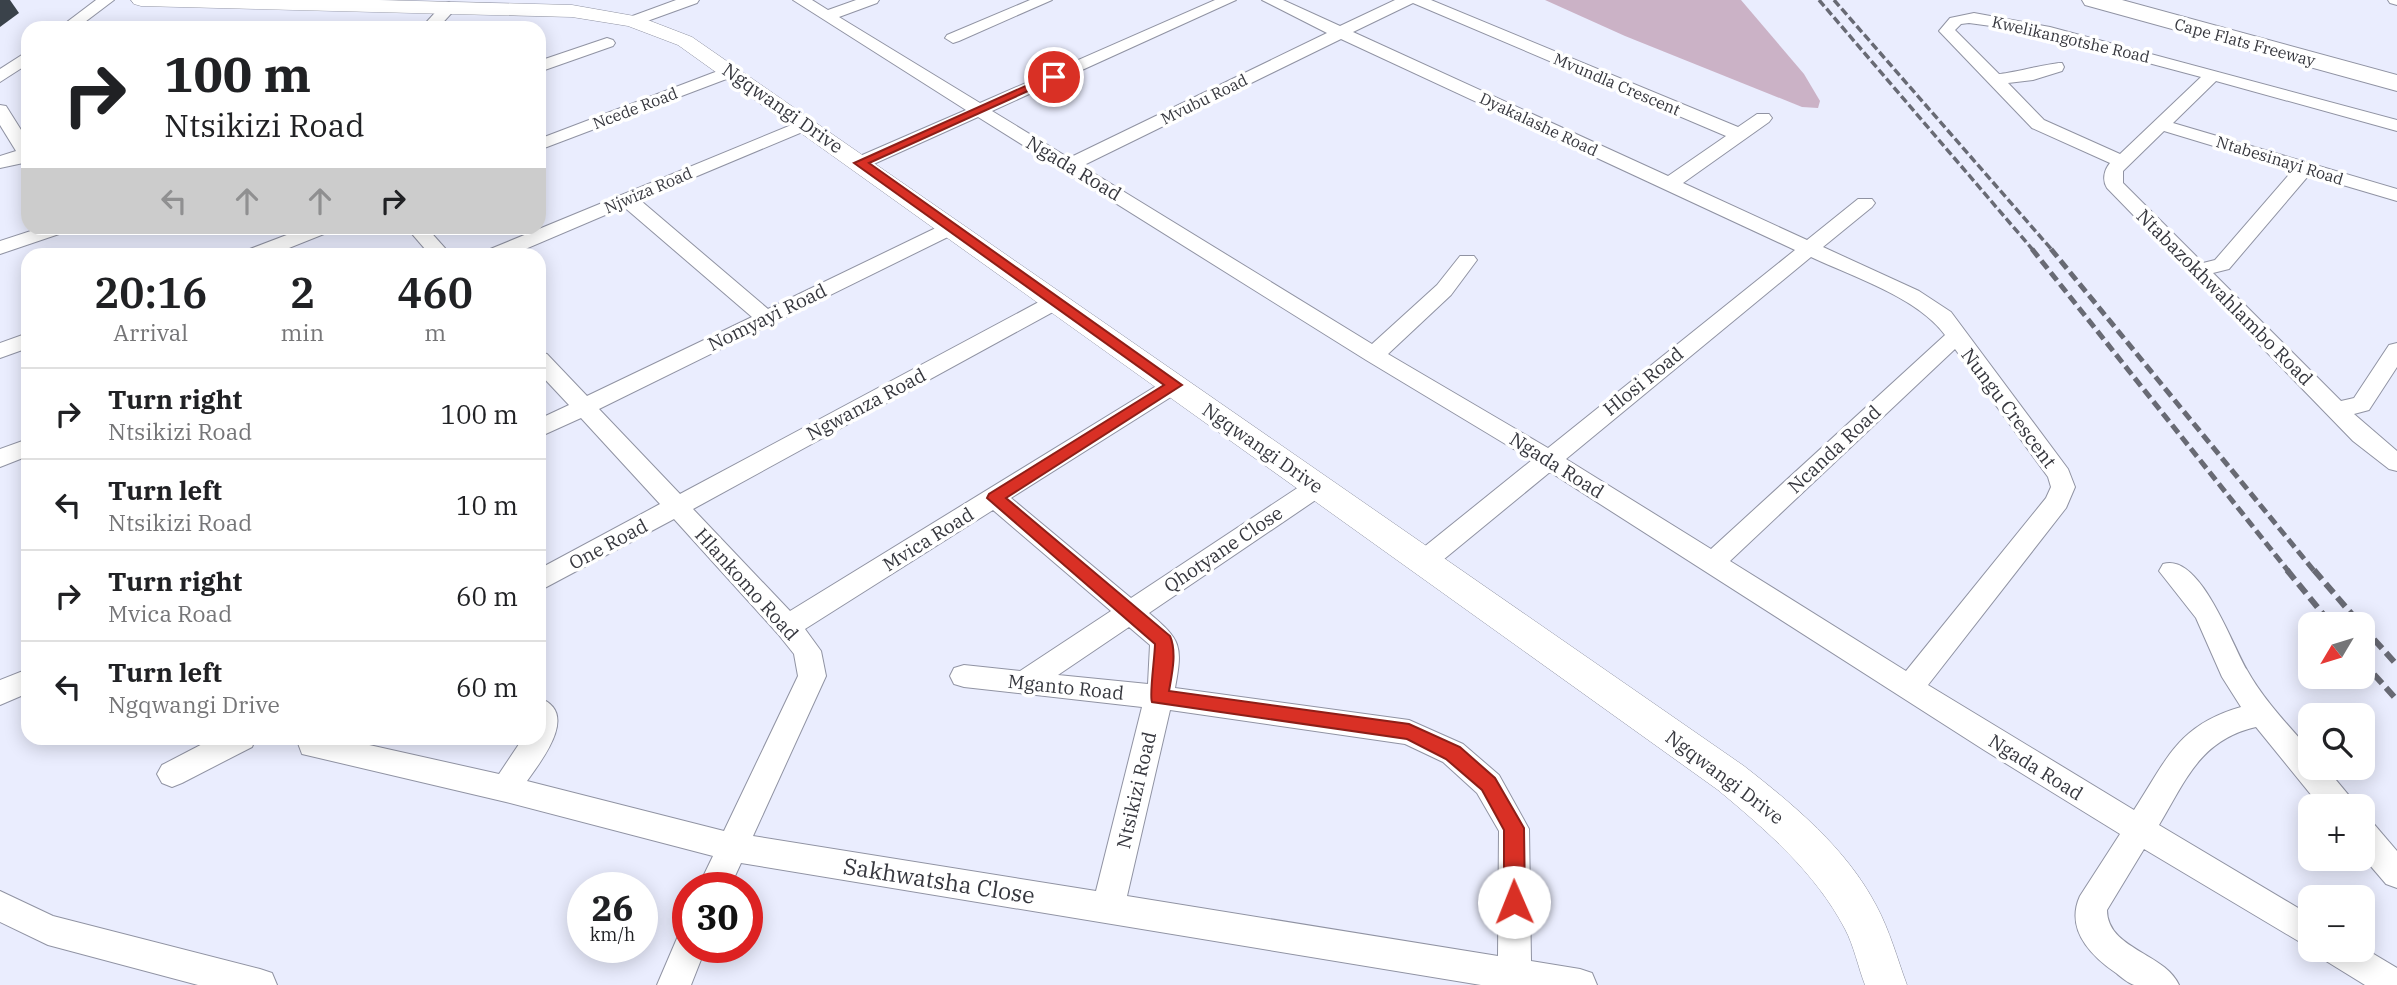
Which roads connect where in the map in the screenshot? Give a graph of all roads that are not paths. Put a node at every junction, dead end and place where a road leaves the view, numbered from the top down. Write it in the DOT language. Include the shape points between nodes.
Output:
graph roads {
  1 [pos="106,0"];
  2 [pos="141,0"];
  3 [pos="691,0"];
  4 [pos="801,0"];
  5 [pos="871,0"];
  6 [pos="1044,0"];
  7 [pos="1228,0"];
  8 [pos="1270,0"];
  9 [pos="1407,0"];
  10 [pos="1418,0"];
  11 [pos="2094,0"];
  12 [pos="2184,0"];
  13 [pos="449,7"];
  14 [pos="2223,10"];
  15 [pos="827,16"];
  16 [pos="77,21"];
  17 [pos="436,21"];
  18 [pos="633,21"];
  19 [pos="1340,33"];
  20 [pos="953,38"];
  21 [pos="607,43"];
  22 [pos="21,62"];
  23 [pos="546,65"];
  24 [pos="2056,67"];
  25 [pos="731,71"];
  26 [pos="2213,75"];
  27 [pos="0,77"];
  28 [pos="1994,79"];
  29 [pos="2397,83"];
  30 [pos="0,110"];
  31 [pos="979,110"];
  32 [pos="1763,118"];
  33 [pos="806,124"];
  34 [pos="2162,125"];
  35 [pos="2397,126"];
  36 [pos="1738,134"];
  37 [pos="546,142"];
  38 [pos="21,144"];
  39 [pos="21,156"];
  40 [pos="0,162"];
  41 [pos="2124,162"];
  42 [pos="860,163"];
  43 [pos="1069,165"];
  44 [pos="2305,167"];
  45 [pos="1669,184"];
  46 [pos="2397,195"];
  47 [pos="626,198"];
  48 [pos="1865,203"];
  49 [pos="951,228"];
  50 [pos="546,232"];
  51 [pos="38,235"];
  52 [pos="304,235"];
  53 [pos="539,235"];
  54 [pos="0,248"];
  55 [pos="270,248"];
  56 [pos="509,248"];
  57 [pos="1808,249"];
  58 [pos="1467,260"];
  59 [pos="2198,270"];
  60 [pos="1055,302"];
  61 [pos="766,318"];
  62 [pos="1956,337"];
  63 [pos="21,343"];
  64 [pos="2397,350"];
  65 [pos="0,351"];
  66 [pos="1374,355"];
  67 [pos="546,366"];
  68 [pos="1174,385"];
  69 [pos="583,406"];
  70 [pos="2336,409"];
  71 [pos="546,425"];
  72 [pos="21,450"];
  73 [pos="1548,458"];
  74 [pos="0,459"];
  75 [pos="2397,463"];
  76 [pos="1317,486"];
  77 [pos="995,498"];
  78 [pos="677,507"];
  79 [pos="1423,562"];
  80 [pos="1713,562"];
  81 [pos="2172,571"];
  82 [pos="546,577"];
  83 [pos="1129,612"];
  84 [pos="788,626"];
  85 [pos="964,676"];
  86 [pos="1025,682"];
  87 [pos="21,683"];
  88 [pos="1910,687"];
  89 [pos="0,693"];
  90 [pos="1158,697"];
  91 [pos="2262,714"];
  92 [pos="228,745"];
  93 [pos="312,745"];
  94 [pos="535,745"];
  95 [pos="172,774"];
  96 [pos="506,789"];
  97 [pos="2329,794"];
  98 [pos="2139,830"];
  99 [pos="731,847"];
  100 [pos="2375,848"];
  101 [pos="720,872"];
  102 [pos="2397,874"];
  103 [pos="0,906"];
  104 [pos="1108,909"];
  105 [pos="2298,926"];
  106 [pos="2358,962"];
  107 [pos="683,963"];
  108 [pos="1515,981"];
  109 [pos="260,985"];
  110 [pos="674,985"];
  111 [pos="1580,985"];
  112 [pos="1886,985"];
  113 [pos="2162,985"];
  114 [pos="2395,985"];
  1 -- 16 [label="street"];
  2 -- 13 [label="street, Ngqwangi Drive"];
  3 -- 18 [label="street"];
  4 -- 15 [label="street, Ngada Road"];
  5 -- 15 [label="street"];
  6 -- 20 [label="street"];
  7 -- 31 [label="street"];
  8 -- 19 [label="street, Dyakalashe Road"];
  9 -- 19 [label="street"];
  10 -- 36 [label="street, Mvundla Crescent"];
  11 -- 29 [label="highway, Cape Flats Freeway"];
  12 -- 14 [label="highway, Cape Flats Freeway"];
  13 -- 17 [label="street"];
  13 -- 18 [label="street, Ngqwangi Drive" via="572,11"];
  15 -- 31 [label="street, Ngada Road"];
  18 -- 25 [label="street, Ngqwangi Drive" via="685,41"];
  19 -- 43 [label="street, Mvubu Road"];
  19 -- 45 [label="street, Dyakalashe Road"];
  21 -- 23 [label="street"];
  22 -- 27 [label="street"];
  24 -- 28 [label="street"];
  25 -- 33 [label="street, Ngqwangi Drive"];
  25 -- 37 [label="street, Ncede Road"];
  26 -- 28 [label="street, Kwelikangotshe Road" via="1993,20 1971,18 1951,23 1947,32"];
  26 -- 34 [label="street"];
  26 -- 35 [label="street"];
  28 -- 41 [label="street, Kwelikangotshe Road" via="2038,124"];
  30 -- 38 [label="street"];
  31 -- 42 [label="street"];
  31 -- 43 [label="street, Ngada Road"];
  32 -- 36 [label="street"];
  33 -- 42 [label="street, Ngqwangi Drive"];
  33 -- 47 [label="street, Njwiza Road"];
  34 -- 41 [label="street"];
  34 -- 44 [label="street, Ntabesinayi Road"];
  36 -- 45 [label="street"];
  39 -- 40 [label="street"];
  41 -- 59 [label="street, Ntabazokhwahlambo Road" via="2113,174 2116,188"];
  42 -- 49 [label="street, Ngqwangi Drive"];
  43 -- 66 [label="street, Ngada Road"];
  44 -- 46 [label="street, Ntabesinayi Road"];
  44 -- 59 [label="street" via="2222,265"];
  45 -- 57 [label="street, Dyakalashe Road"];
  47 -- 50 [label="street, Njwiza Road"];
  47 -- 61 [label="street"];
  48 -- 57 [label="street, Hlosi Road"];
  49 -- 60 [label="street, Ngqwangi Drive"];
  49 -- 61 [label="street, Nomyayi Road"];
  51 -- 54 [label="street"];
  52 -- 55 [label="street"];
  53 -- 56 [label="street, Njwiza Road"];
  57 -- 62 [label="street, Nungu Crescent" via="1925,303 1943,317"];
  57 -- 73 [label="street, Hlosi Road"];
  58 -- 66 [label="street" via="1444,290"];
  59 -- 70 [label="street, Ntabazokhwahlambo Road"];
  60 -- 68 [label="street, Ngqwangi Drive"];
  60 -- 78 [label="street, Ngwanza Road"];
  61 -- 69 [label="street, Nomyayi Road"];
  62 -- 80 [label="street, Ncanda Road"];
  62 -- 88 [label="street, Nungu Crescent" via="2059,475 2063,487 2057,502"];
  63 -- 65 [label="street"];
  64 -- 70 [label="street" via="2361,405"];
  66 -- 73 [label="street, Ngada Road"];
  67 -- 69 [label="street, Hlankomo Road"];
  68 -- 76 [label="street, Ngqwangi Drive"];
  68 -- 77 [label="street, Mvica Road"];
  69 -- 71 [label="street, Nomyayi Road"];
  69 -- 78 [label="street, Hlankomo Road"];
  70 -- 75 [label="street, Ntabazokhwahlambo Road"];
  72 -- 74 [label="street"];
  73 -- 79 [label="street, Hlosi Road"];
  73 -- 80 [label="street, Ngada Road"];
  76 -- 79 [label="street, Ngqwangi Drive"];
  76 -- 83 [label="street, Qhotyane Close"];
  77 -- 83 [label="street, Ntsikizi Road"];
  77 -- 84 [label="street, Mvica Road"];
  78 -- 82 [label="street, One Road"];
  78 -- 84 [label="street, Hlankomo Road"];
  79 -- 112 [label="street, Ngqwangi Drive" via="1731,778 1782,820 1815,853 1860,915"];
  80 -- 88 [label="street, Ngada Road"];
  81 -- 91 [label="street" via="2207,612 2236,677"];
  83 -- 86 [label="street, Qhotyane Close"];
  83 -- 90 [label="street, Ntsikizi Road" via="1164,641"];
  84 -- 99 [label="street, Hlankomo Road" via="807,651 812,676"];
  85 -- 86 [label="street, Mganto Road"];
  86 -- 90 [label="street, Mganto Road"];
  87 -- 89 [label="street"];
  88 -- 98 [label="street, Ngada Road"];
  90 -- 104 [label="street, Ntsikizi Road"];
  90 -- 108 [label="street, Mganto Road" via="1409,732 1453,753 1488,784 1514,828"];
  91 -- 97 [label="street"];
  91 -- 98 [label="street" via="2224,723 2189,749"];
  92 -- 95 [label="street"];
  93 -- 96 [label="street, Sakhwatsha Close"];
  94 -- 96 [label="street"];
  96 -- 99 [label="street, Sakhwatsha Close"];
  98 -- 105 [label="street, Ngada Road"];
  98 -- 113 [label="street" via="2091,908 2091,926 2110,950"];
  99 -- 101 [label="street, Hlankomo Road"];
  99 -- 104 [label="street, Sakhwatsha Close"];
  100 -- 102 [label="street"];
  103 -- 109 [label="street" via="48,929"];
  104 -- 108 [label="street, Sakhwatsha Close"];
  106 -- 114 [label="street"];
  107 -- 110 [label="street"];
  108 -- 111 [label="street, Sakhwatsha Close"];
}
